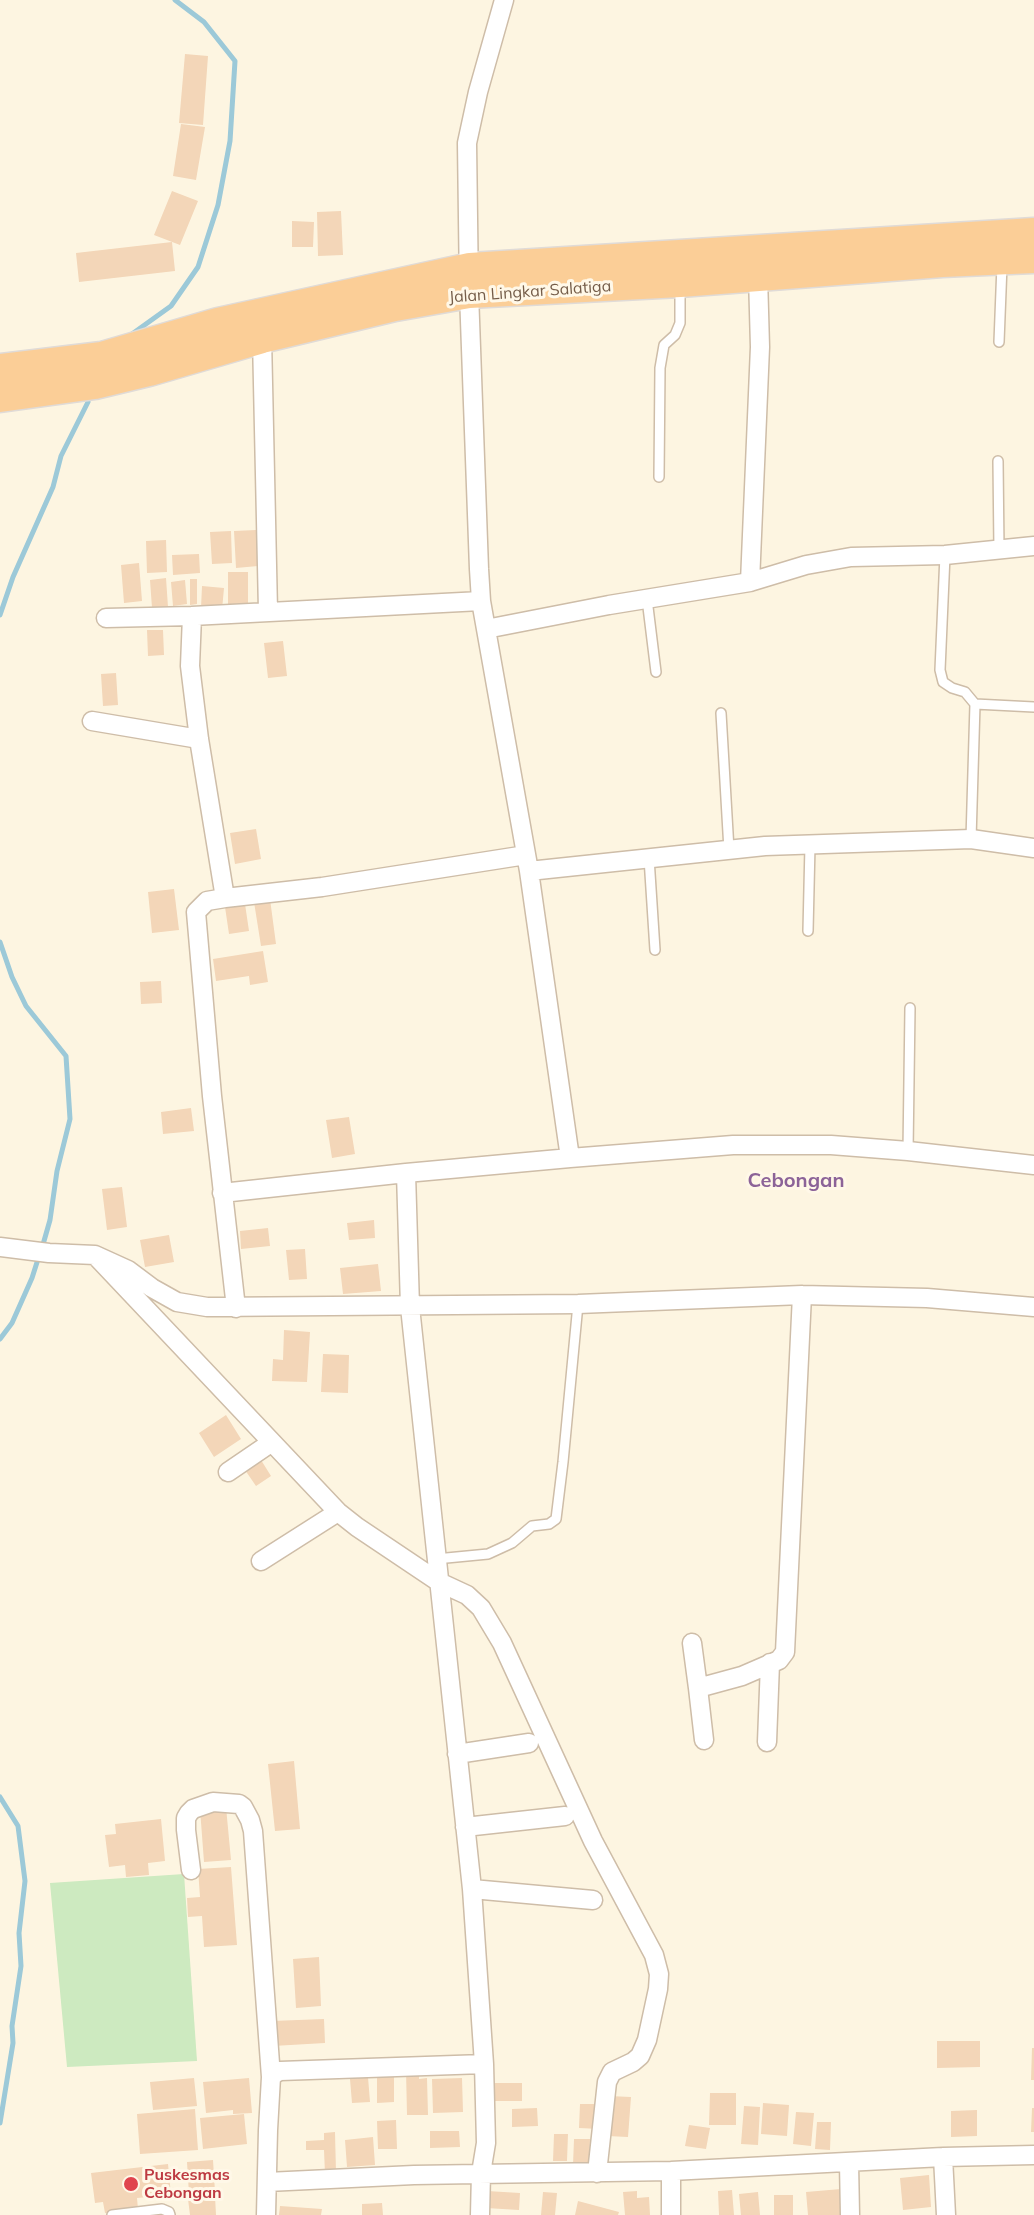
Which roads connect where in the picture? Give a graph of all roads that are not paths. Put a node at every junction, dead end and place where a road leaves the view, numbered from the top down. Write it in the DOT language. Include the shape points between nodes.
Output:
graph roads {
  1 [pos="504,0"];
  2 [pos="1034,233"];
  3 [pos="1034,258"];
  4 [pos="1002,259"];
  5 [pos="758,276"];
  6 [pos="470,280"];
  7 [pos="680,282"];
  8 [pos="262,338"];
  9 [pos="999,342"];
  10 [pos="0,369"];
  11 [pos="0,397"];
  12 [pos="998,461"];
  13 [pos="659,477"];
  14 [pos="1034,546"];
  15 [pos="999,550"];
  16 [pos="945,555"];
  17 [pos="750,582"];
  18 [pos="647,599"];
  19 [pos="481,601"];
  20 [pos="268,611"];
  21 [pos="192,616"];
  22 [pos="106,618"];
  23 [pos="486,629"];
  24 [pos="656,672"];
  25 [pos="975,704"];
  26 [pos="1034,707"];
  27 [pos="721,713"];
  28 [pos="92,721"];
  29 [pos="199,739"];
  30 [pos="971,839"];
  31 [pos="810,845"];
  32 [pos="1034,848"];
  33 [pos="729,850"];
  34 [pos="649,858"];
  35 [pos="527,863"];
  36 [pos="225,898"];
  37 [pos="808,931"];
  38 [pos="655,950"];
  39 [pos="910,1008"];
  40 [pos="908,1151"];
  41 [pos="570,1158"];
  42 [pos="1034,1165"];
  43 [pos="406,1173"];
  44 [pos="222,1193"];
  45 [pos="0,1247"];
  46 [pos="94,1255"];
  47 [pos="802,1295"];
  48 [pos="578,1304"];
  49 [pos="410,1306"];
  50 [pos="1034,1307"];
  51 [pos="236,1308"];
  52 [pos="272,1442"];
  53 [pos="228,1472"];
  54 [pos="338,1512"];
  55 [pos="436,1559"];
  56 [pos="261,1561"];
  57 [pos="439,1582"];
  58 [pos="692,1643"];
  59 [pos="770,1663"];
  60 [pos="698,1688"];
  61 [pos="704,1740"];
  62 [pos="767,1742"];
  63 [pos="529,1743"];
  64 [pos="457,1754"];
  65 [pos="565,1816"];
  66 [pos="465,1827"];
  67 [pos="191,1870"];
  68 [pos="472,1889"];
  69 [pos="593,1900"];
  70 [pos="484,2064"];
  71 [pos="271,2078"];
  72 [pos="1034,2155"];
  73 [pos="943,2157"];
  74 [pos="849,2163"];
  75 [pos="671,2170"];
  76 [pos="481,2173"];
  77 [pos="597,2173"];
  78 [pos="267,2182"];
  79 [pos="112,2215"];
  80 [pos="170,2215"];
  81 [pos="266,2215"];
  82 [pos="480,2215"];
  83 [pos="670,2215"];
  84 [pos="850,2215"];
  85 [pos="946,2215"];
  1 -- 6 [label="street" via="467,143"];
  2 -- 6 [label="highway, Jalan Lingkar Salatiga"];
  3 -- 4 [label="highway, Jalan Lingkar Salatiga"];
  4 -- 5 [label="highway, Jalan Lingkar Salatiga"];
  4 -- 9 [label="lane"];
  5 -- 7 [label="highway, Jalan Lingkar Salatiga"];
  5 -- 17 [label="street" via="760,347"];
  6 -- 7 [label="highway, Jalan Lingkar Salatiga"];
  6 -- 8 [label="highway, Jalan Lingkar Salatiga" via="395,306"];
  6 -- 10 [label="highway, Jalan Lingkar Salatiga" via="218,323 102,357"];
  6 -- 19 [label="street"];
  7 -- 13 [label="lane" via="680,323 675,335 664,345 660,368"];
  8 -- 11 [label="highway, Jalan Lingkar Salatiga" via="95,384"];
  8 -- 20 [label="street"];
  12 -- 15 [label="lane"];
  14 -- 15 [label="street"];
  15 -- 16 [label="street"];
  16 -- 17 [label="street" via="851,557 806,565"];
  16 -- 25 [label="lane" via="940,670 943,681 965,692"];
  17 -- 18 [label="street"];
  18 -- 23 [label="street"];
  18 -- 24 [label="lane"];
  19 -- 20 [label="street"];
  19 -- 23 [label="street"];
  20 -- 21 [label="street"];
  21 -- 22 [label="street"];
  21 -- 29 [label="street" via="189,666"];
  23 -- 35 [label="street"];
  25 -- 26 [label="lane"];
  25 -- 30 [label="lane"];
  27 -- 33 [label="lane"];
  28 -- 29 [label="street"];
  29 -- 36 [label="street"];
  30 -- 31 [label="street"];
  30 -- 32 [label="street"];
  31 -- 33 [label="street"];
  31 -- 37 [label="lane"];
  33 -- 34 [label="street"];
  34 -- 35 [label="street"];
  34 -- 38 [label="lane"];
  35 -- 36 [label="street"];
  35 -- 41 [label="street"];
  36 -- 44 [label="street" via="207,901 196,912"];
  39 -- 40 [label="lane"];
  40 -- 41 [label="street" via="831,1145 733,1145"];
  40 -- 42 [label="street"];
  41 -- 43 [label="street"];
  43 -- 44 [label="street"];
  43 -- 49 [label="street"];
  44 -- 51 [label="street"];
  45 -- 46 [label="street"];
  46 -- 51 [label="street" via="128,1270 177,1302"];
  46 -- 52 [label="street"];
  47 -- 48 [label="street"];
  47 -- 50 [label="street" via="927,1298"];
  47 -- 59 [label="street" via="785,1652"];
  48 -- 49 [label="street"];
  48 -- 55 [label="lane" via="556,1519 532,1526 512,1543 488,1554"];
  49 -- 51 [label="street"];
  49 -- 55 [label="street"];
  52 -- 53 [label="street"];
  52 -- 54 [label="street"];
  54 -- 56 [label="street"];
  54 -- 57 [label="street"];
  55 -- 57 [label="street"];
  57 -- 64 [label="street"];
  57 -- 77 [label="street" via="466,1595 481,1608 502,1643 593,1841 654,1955 658,1989 647,2040 640,2056 612,2072 607,2082"];
  58 -- 60 [label="street"];
  59 -- 60 [label="street" via="742,1676"];
  59 -- 62 [label="street"];
  60 -- 61 [label="street"];
  63 -- 64 [label="street"];
  64 -- 66 [label="street"];
  65 -- 66 [label="street"];
  66 -- 68 [label="street"];
  67 -- 71 [label="street" via="186,1830 189,1813 213,1802 243,1807 253,1831"];
  68 -- 69 [label="street"];
  68 -- 70 [label="street"];
  70 -- 71 [label="street" via="280,2071"];
  70 -- 76 [label="street" via="486,2143"];
  71 -- 78 [label="street"];
  72 -- 73 [label="street"];
  73 -- 74 [label="street"];
  73 -- 85 [label="street"];
  74 -- 75 [label="street"];
  74 -- 84 [label="street"];
  75 -- 77 [label="street"];
  75 -- 83 [label="street"];
  76 -- 77 [label="street"];
  76 -- 78 [label="street"];
  76 -- 82 [label="street"];
  78 -- 81 [label="street"];
  79 -- 80 [label="lane" via="162,2209"];
}
